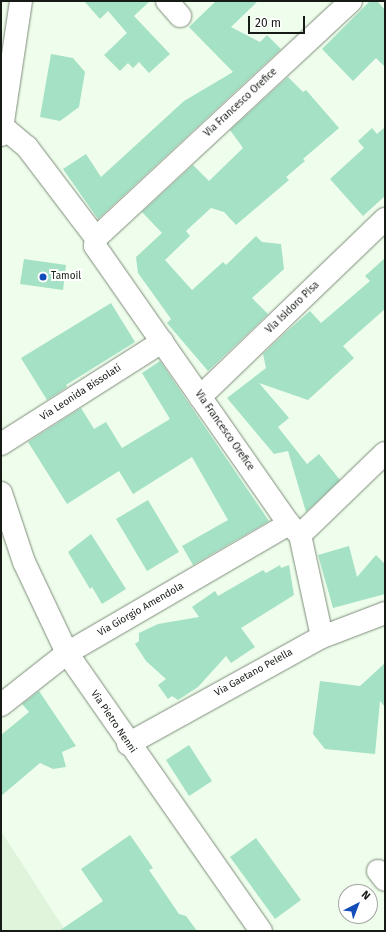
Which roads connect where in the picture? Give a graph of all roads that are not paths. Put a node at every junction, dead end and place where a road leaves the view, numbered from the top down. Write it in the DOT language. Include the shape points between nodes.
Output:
graph roads {
  1 [pos="21,1"];
  2 [pos="352,1"];
  3 [pos="2,131"];
  4 [pos="385,219"];
  5 [pos="96,238"];
  6 [pos="162,342"];
  7 [pos="200,397"];
  8 [pos="1,444"];
  9 [pos="385,453"];
  10 [pos="1,493"];
  11 [pos="294,530"];
  12 [pos="385,613"];
  13 [pos="322,637"];
  14 [pos="67,653"];
  15 [pos="1,705"];
  16 [pos="128,744"];
  17 [pos="261,931"];
  1 -- 3 [label="street"];
  2 -- 5 [label="street, Via Francesco Orefice"];
  3 -- 5 [label="street, Via Francesco Orefice" via="27,147"];
  4 -- 7 [label="street, Via Isidoro Pisa"];
  5 -- 6 [label="street, Via Francesco Orefice" via="95,246"];
  6 -- 7 [label="street, Via Francesco Orefice"];
  6 -- 8 [label="street, Via Leonida Bissolati"];
  7 -- 11 [label="street, Via Francesco Orefice"];
  9 -- 11 [label="street, Via Giorgio Amendola"];
  10 -- 14 [label="street, Via Pietro Nenni" via="21,555"];
  11 -- 13 [label="street, Via Francesco Orefice"];
  11 -- 14 [label="street, Via Giorgio Amendola"];
  12 -- 13 [label="street, Via Gaetano Pelella"];
  13 -- 16 [label="street, Via Gaetano Pelella"];
  14 -- 15 [label="street, Via Giorgio Amendola"];
  14 -- 16 [label="street, Via Pietro Nenni"];
  16 -- 17 [label="street, Via Pietro Nenni"];
}
